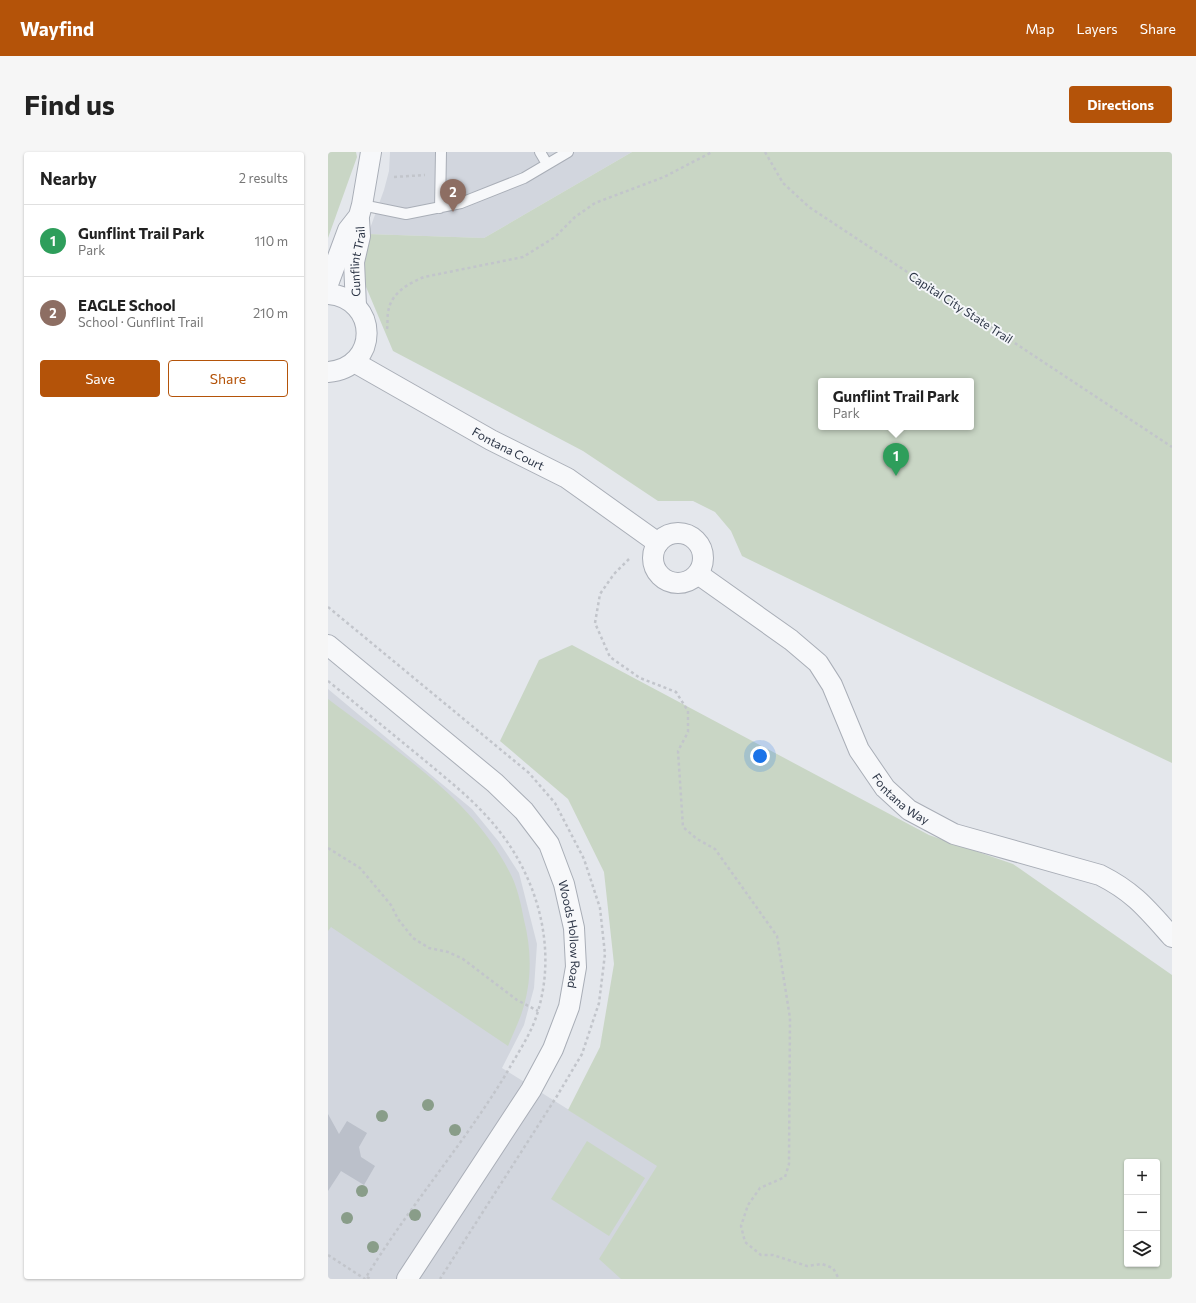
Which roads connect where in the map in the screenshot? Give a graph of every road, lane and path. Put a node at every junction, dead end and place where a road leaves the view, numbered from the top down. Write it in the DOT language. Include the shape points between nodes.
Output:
graph roads {
  1 [pos="371,152"];
  2 [pos="441,152"];
  3 [pos="540,152"];
  4 [pos="568,152"];
  5 [pos="712,152"];
  6 [pos="765,152"];
  7 [pos="547,164"];
  8 [pos="425,170"];
  9 [pos="394,177"];
  10 [pos="440,208"];
  11 [pos="361,210"];
  12 [pos="328,284"];
  13 [pos="328,294"];
  14 [pos="356,306"];
  15 [pos="387,331"];
  16 [pos="354,362"];
  17 [pos="328,372"];
  18 [pos="1172,447"];
  19 [pos="658,543"];
  20 [pos="629,559"];
  21 [pos="698,574"];
  22 [pos="328,607"];
  23 [pos="328,645"];
  24 [pos="328,681"];
  25 [pos="328,848"];
  26 [pos="1172,937"];
  27 [pos="538,1011"];
  28 [pos="328,1254"];
  29 [pos="366,1278"];
  30 [pos="370,1279"];
  31 [pos="407,1279"];
  32 [pos="440,1279"];
  33 [pos="839,1279"];
  1 -- 11 [label="street, Gunflint Trail"];
  2 -- 10 [label="lane"];
  3 -- 7 [label="lane"];
  4 -- 7 [label="lane"];
  5 -- 15 [label="path" via="664,176 594,203 555,237 523,257 424,277 409,283 391,302"];
  6 -- 18 [label="path, Capital City State Trail" via="783,183 809,207"];
  7 -- 10 [label="lane" via="524,178 461,203"];
  8 -- 9 [label="path" via="425,176"];
  10 -- 11 [label="lane" via="406,214"];
  11 -- 12 [label="street, Gunflint Trail" via="348,230"];
  11 -- 14 [label="street, Gunflint Trail" via="360,236 354,262"];
  13 -- 14 [label="street" via="347,299"];
  14 -- 16 [label="street" via="363,315 367,338 364,349"];
  16 -- 17 [label="street" via="337,372"];
  16 -- 19 [label="street, Fontana Court" via="491,440 567,478"];
  19 -- 21 [label="street" via="671,534 679,533 693,539 702,552 703,560"];
  19 -- 21 [label="street" via="653,560 659,575 666,581 683,583"];
  20 -- 33 [label="path" via="600,594 595,623 610,657 640,678 676,692 688,711 688,732 678,751 684,827 714,849 776,936 778,943 790,1018 789,1164 785,1177 760,1188 748,1205 741,1226 745,1242 761,1255 773,1255 807,1266 822,1264 832,1268"];
  21 -- 26 [label="street, Fontana Way" via="805,650 818,663 832,685 859,750 885,788 909,810 954,834 1100,875 1136,897"];
  22 -- 32 [label="path" via="530,773 555,803 584,859 600,908 605,954 599,1003 582,1054"];
  23 -- 31 [label="street, Woods Hollow Road" via="495,783 524,811 550,844 564,884 574,928 576,966 569,1007 553,1049 531,1090"];
  24 -- 27 [label="path" via="475,804 497,828 523,868 538,905 546,938 545,975"];
  25 -- 27 [label="path" via="360,868 391,905 413,938 429,948 448,952 463,959 517,1000"];
  27 -- 29 [label="path" via="519,1051 487,1105 420,1197"];
  28 -- 29 [label="path"];
  29 -- 30 [label="path"];
}
